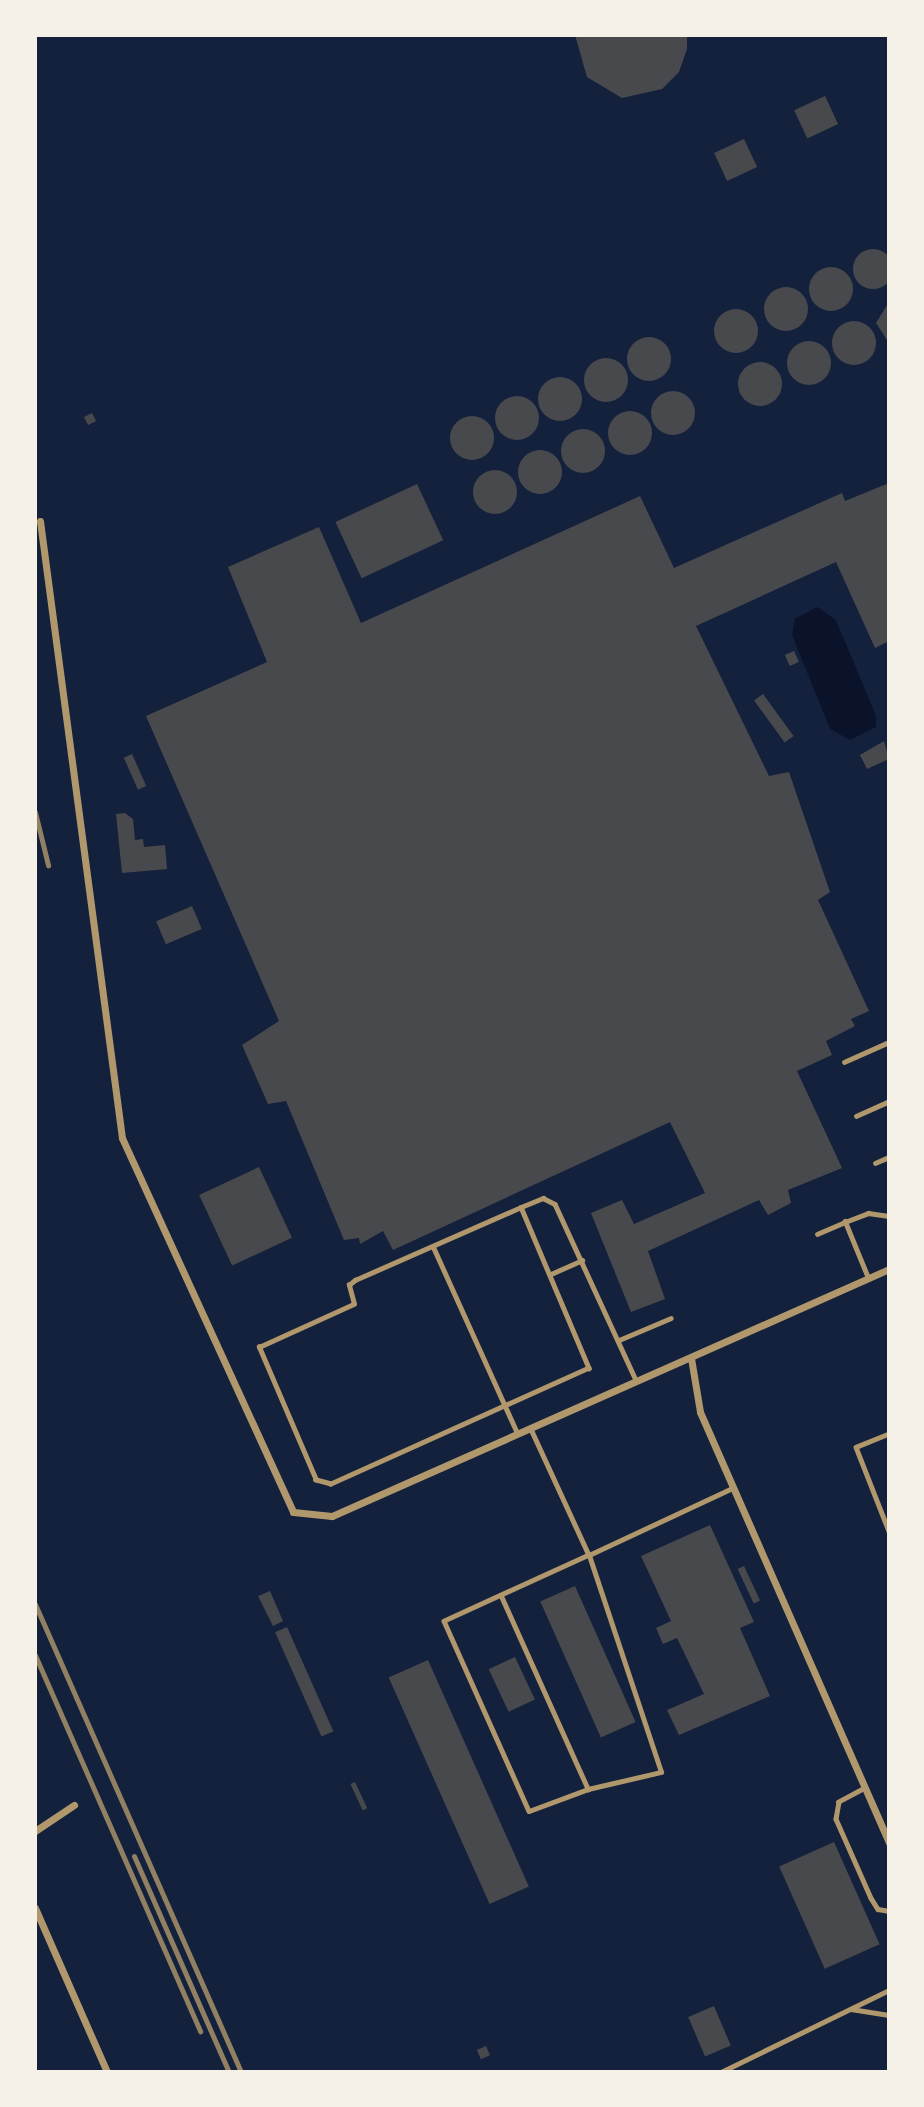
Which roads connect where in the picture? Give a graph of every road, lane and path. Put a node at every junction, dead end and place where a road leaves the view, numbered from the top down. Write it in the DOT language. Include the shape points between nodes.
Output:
graph roads {
  1 [pos="40,521"];
  2 [pos="889,1042"];
  3 [pos="844,1062"];
  4 [pos="889,1101"];
  5 [pos="856,1116"];
  6 [pos="889,1157"];
  7 [pos="875,1163"];
  8 [pos="521,1207"];
  9 [pos="889,1216"];
  10 [pos="845,1222"];
  11 [pos="817,1234"];
  12 [pos="433,1246"];
  13 [pos="582,1260"];
  14 [pos="889,1269"];
  15 [pos="551,1274"];
  16 [pos="868,1278"];
  17 [pos="671,1318"];
  18 [pos="618,1340"];
  19 [pos="691,1357"];
  20 [pos="637,1381"];
  21 [pos="505,1408"];
  22 [pos="531,1429"];
  23 [pos="889,1434"];
  24 [pos="518,1435"];
  25 [pos="733,1487"];
  26 [pos="889,1531"];
  27 [pos="589,1555"];
  28 [pos="501,1595"];
  29 [pos="865,1788"];
  30 [pos="587,1789"];
  31 [pos="74,1805"];
  32 [pos="35,1832"];
  33 [pos="889,1843"];
  34 [pos="35,1908"];
  35 [pos="889,1910"];
  36 [pos="889,1990"];
  37 [pos="850,2009"];
  38 [pos="889,2015"];
  39 [pos="107,2072"];
  40 [pos="721,2072"];
  1 -- 24 [label="street" via="121,1138 275,1484 293,1513 332,1516"];
  2 -- 3 [label="lane"];
  4 -- 5 [label="lane"];
  6 -- 7 [label="lane"];
  8 -- 12 [label="lane"];
  8 -- 13 [label="lane" via="551,1198"];
  8 -- 15 [label="lane"];
  9 -- 10 [label="lane" via="868,1213"];
  10 -- 11 [label="lane"];
  10 -- 16 [label="lane"];
  12 -- 21 [label="lane"];
  12 -- 21 [label="lane" via="355,1280 349,1285 354,1304 263,1343 265,1365 323,1486"];
  13 -- 15 [label="lane"];
  13 -- 18 [label="lane"];
  14 -- 16 [label="street"];
  15 -- 21 [label="lane" via="589,1368"];
  16 -- 19 [label="street"];
  17 -- 18 [label="lane"];
  18 -- 20 [label="lane"];
  19 -- 20 [label="street"];
  19 -- 25 [label="street" via="700,1412"];
  20 -- 22 [label="street"];
  21 -- 24 [label="lane"];
  22 -- 24 [label="street"];
  22 -- 27 [label="lane"];
  23 -- 26 [label="lane" via="856,1447"];
  25 -- 27 [label="lane"];
  25 -- 29 [label="street"];
  27 -- 28 [label="lane"];
  27 -- 30 [label="lane" via="661,1772"];
  28 -- 30 [label="lane"];
  28 -- 30 [label="lane" via="444,1621 528,1811"];
  29 -- 33 [label="street"];
  29 -- 35 [label="lane" via="839,1802 835,1812 878,1909"];
  31 -- 32 [label="street"];
  34 -- 39 [label="street"];
  36 -- 37 [label="lane"];
  37 -- 38 [label="lane"];
  37 -- 40 [label="lane"];
}
